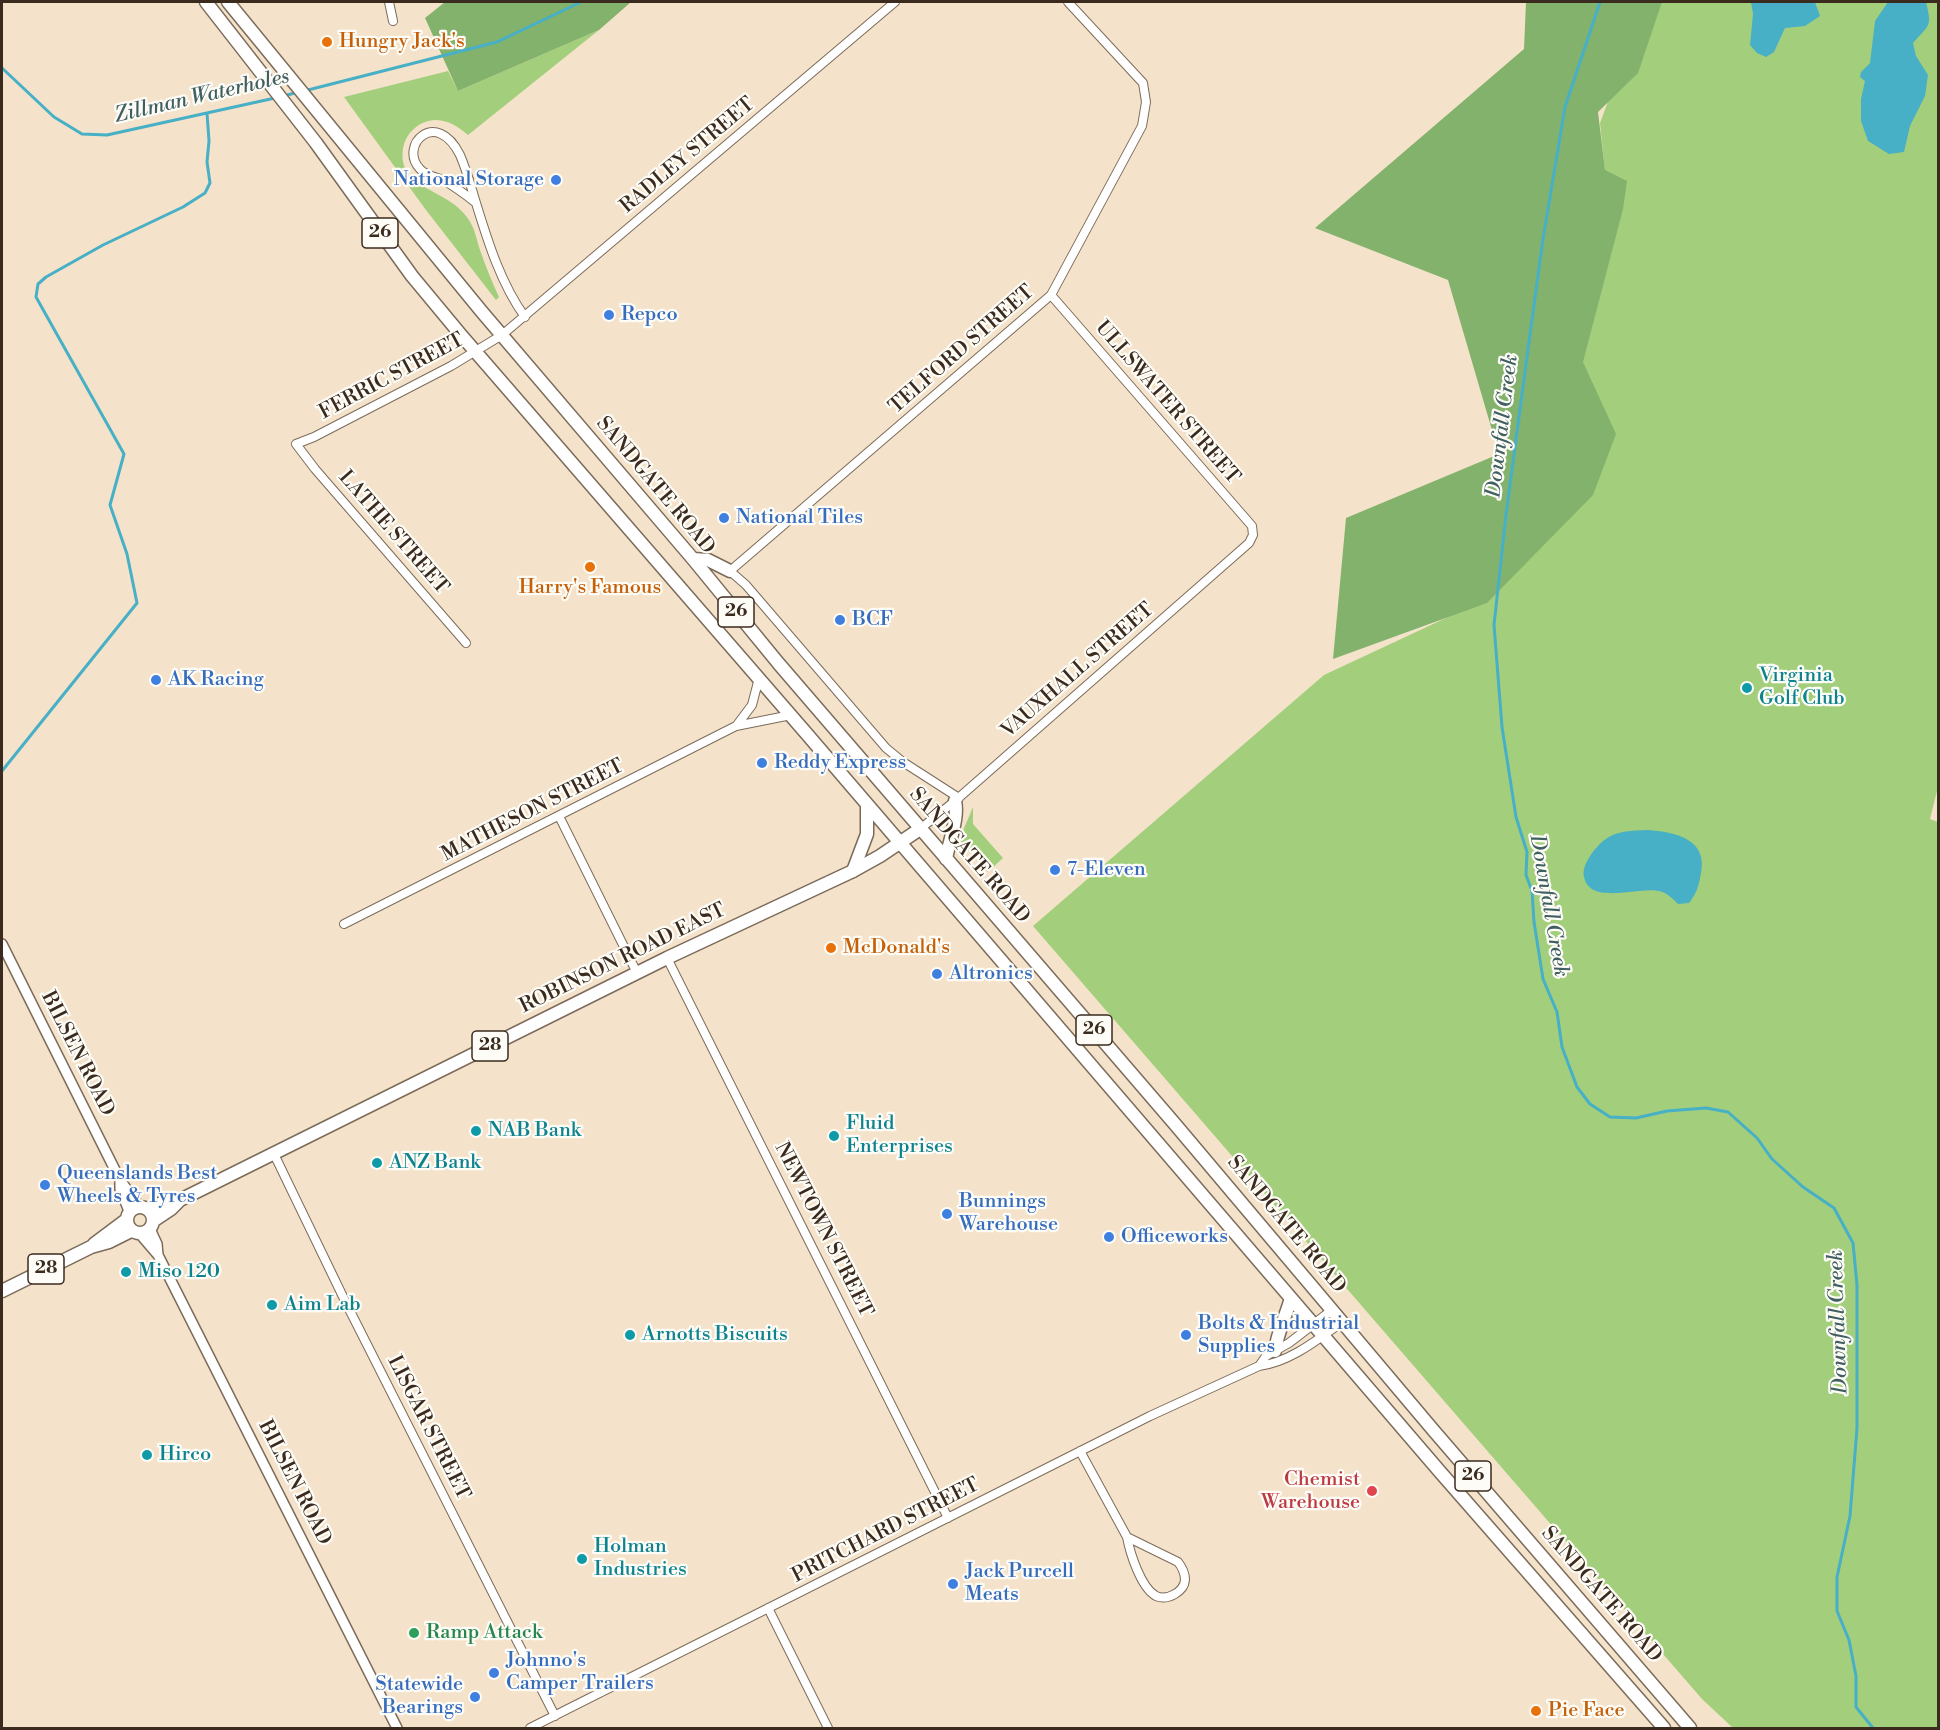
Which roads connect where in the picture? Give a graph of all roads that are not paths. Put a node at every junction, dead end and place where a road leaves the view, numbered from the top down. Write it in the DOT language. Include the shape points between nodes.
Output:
graph roads {
  1 [pos="206,2"];
  2 [pos="228,2"];
  3 [pos="389,2"];
  4 [pos="895,2"];
  5 [pos="1068,2"];
  6 [pos="393,21"];
  7 [pos="475,202"];
  8 [pos="1051,295"];
  9 [pos="525,317"];
  10 [pos="502,335"];
  11 [pos="476,352"];
  12 [pos="296,444"];
  13 [pos="1253,535"];
  14 [pos="693,559"];
  15 [pos="730,571"];
  16 [pos="466,643"];
  17 [pos="759,678"];
  18 [pos="791,715"];
  19 [pos="736,726"];
  20 [pos="957,799"];
  21 [pos="867,804"];
  22 [pos="559,816"];
  23 [pos="920,829"];
  24 [pos="900,843"];
  25 [pos="945,859"];
  26 [pos="852,871"];
  27 [pos="344,924"];
  28 [pos="2,944"];
  29 [pos="667,958"];
  30 [pos="638,973"];
  31 [pos="274,1154"];
  32 [pos="140,1220"];
  33 [pos="2,1291"];
  34 [pos="1291,1298"];
  35 [pos="1332,1310"];
  36 [pos="1342,1322"];
  37 [pos="1314,1325"];
  38 [pos="1323,1335"];
  39 [pos="1275,1351"];
  40 [pos="1259,1366"];
  41 [pos="1080,1451"];
  42 [pos="948,1518"];
  43 [pos="1127,1537"];
  44 [pos="768,1608"];
  45 [pos="555,1716"];
  46 [pos="397,1728"];
  47 [pos="530,1728"];
  48 [pos="828,1728"];
  49 [pos="1664,1728"];
  50 [pos="1690,1728"];
  1 -- 11 [label="main road, SANDGATE ROAD / 26" via="291,109 412,276"];
  2 -- 10 [label="main road, SANDGATE ROAD / 26"];
  3 -- 6 [label="street"];
  4 -- 9 [label="street, RADLEY STREET"];
  5 -- 8 [label="street, TELFORD STREET" via="1143,83 1146,102 1142,126"];
  7 -- 7 [label="street" via="444,181 422,172 415,164 414,147 424,135 438,132 451,142 467,172"];
  7 -- 9 [label="street" via="507,291"];
  8 -- 13 [label="street, ULLSWATER STREET" via="1252,526"];
  8 -- 15 [label="street, TELFORD STREET"];
  9 -- 10 [label="street, RADLEY STREET"];
  10 -- 11 [label="street, FERRIC STREET"];
  10 -- 14 [label="main road, SANDGATE ROAD / 26"];
  11 -- 12 [label="street, FERRIC STREET"];
  11 -- 17 [label="main road, SANDGATE ROAD / 26"];
  12 -- 16 [label="street, LATHE STREET"];
  13 -- 20 [label="street, VAUXHALL STREET" via="1249,543"];
  14 -- 15 [label="main road" via="708,560"];
  14 -- 23 [label="main road, SANDGATE ROAD / 26"];
  15 -- 20 [label="street, SANDGATE ROAD" via="886,748"];
  17 -- 18 [label="main road, SANDGATE ROAD / 26"];
  17 -- 19 [label="street, MATHESON STREET" via="752,705"];
  18 -- 19 [label="street, MATHESON STREET"];
  18 -- 21 [label="main road, SANDGATE ROAD / 26"];
  19 -- 22 [label="street, MATHESON STREET"];
  20 -- 23 [label="street, VAUXHALL STREET"];
  20 -- 25 [label="main road" via="958,812"];
  21 -- 24 [label="main road, SANDGATE ROAD / 26"];
  21 -- 26 [label="main road" via="867,834"];
  22 -- 27 [label="street, MATHESON STREET"];
  22 -- 30 [label="street"];
  23 -- 24 [label="main road, ROBINSON ROAD EAST / 28"];
  23 -- 25 [label="main road, SANDGATE ROAD / 26"];
  24 -- 26 [label="main road, ROBINSON ROAD EAST / 28"];
  24 -- 34 [label="main road, SANDGATE ROAD / 26"];
  25 -- 35 [label="main road, SANDGATE ROAD / 26"];
  26 -- 29 [label="main road, ROBINSON ROAD EAST / 28"];
  28 -- 32 [label="street, BILSEN ROAD" via="120,1180 120,1189"];
  29 -- 30 [label="main road, ROBINSON ROAD EAST / 28"];
  29 -- 42 [label="street, NEWTOWN STREET"];
  30 -- 31 [label="main road, ROBINSON ROAD EAST / 28"];
  31 -- 32 [label="main road, ROBINSON ROAD EAST / 28" via="180,1200 169,1200"];
  31 -- 45 [label="street, LISGAR STREET"];
  32 -- 33 [label="main road, ROBINSON ROAD EAST / 28" via="109,1242"];
  32 -- 46 [label="street, BILSEN ROAD" via="157,1244 158,1255"];
  34 -- 37 [label="main road, SANDGATE ROAD / 26"];
  34 -- 39 [label="main road"];
  35 -- 36 [label="main road, SANDGATE ROAD / 26"];
  35 -- 37 [label="street, PRITCHARD STREET"];
  36 -- 38 [label="street, PRITCHARD STREET"];
  36 -- 50 [label="main road, SANDGATE ROAD / 26"];
  37 -- 38 [label="main road, SANDGATE ROAD / 26"];
  37 -- 39 [label="street, PRITCHARD STREET"];
  38 -- 40 [label="street, PRITCHARD STREET" via="1290,1356"];
  38 -- 49 [label="main road, SANDGATE ROAD / 26"];
  39 -- 40 [label="street, PRITCHARD STREET"];
  40 -- 41 [label="street, PRITCHARD STREET"];
  41 -- 42 [label="street, PRITCHARD STREET"];
  41 -- 43 [label="street"];
  42 -- 44 [label="street, PRITCHARD STREET"];
  43 -- 43 [label="street" via="1178,1563 1185,1580 1178,1592 1162,1597 1150,1591 1130,1553"];
  44 -- 45 [label="street, PRITCHARD STREET"];
  44 -- 48 [label="street"];
  45 -- 47 [label="street, PRITCHARD STREET"];
}
